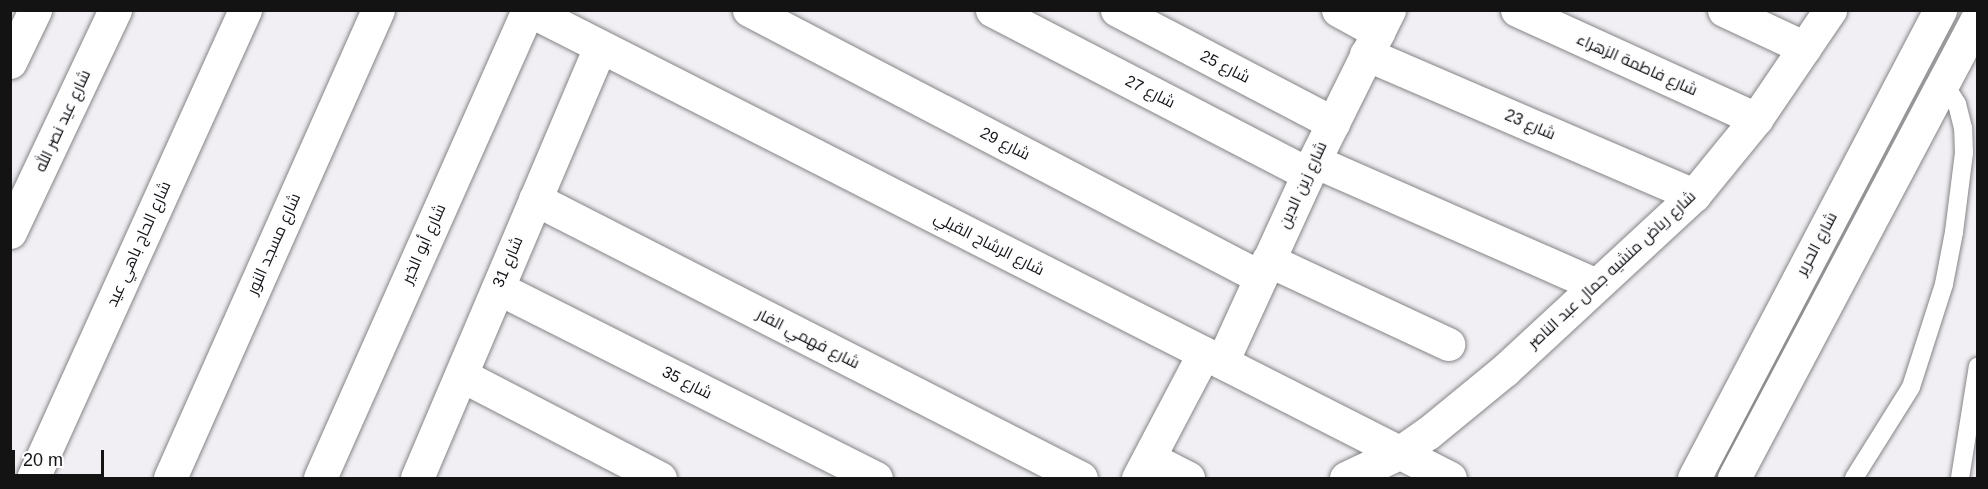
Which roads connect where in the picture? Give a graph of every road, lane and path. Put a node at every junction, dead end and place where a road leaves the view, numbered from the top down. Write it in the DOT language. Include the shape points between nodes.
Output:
graph roads {
  1 [pos="35,10"];
  2 [pos="115,10"];
  3 [pos="245,10"];
  4 [pos="378,10"];
  5 [pos="528,10"];
  6 [pos="749,10"];
  7 [pos="992,10"];
  8 [pos="1117,10"];
  9 [pos="1338,10"];
  10 [pos="1517,10"];
  11 [pos="1724,10"];
  12 [pos="1830,10"];
  13 [pos="1940,10"];
  14 [pos="1977,17"];
  15 [pos="1570,21"];
  16 [pos="1378,32"];
  17 [pos="600,47"];
  18 [pos="1805,48"];
  19 [pos="10,62"];
  20 [pos="1944,83"];
  21 [pos="1756,118"];
  22 [pos="1333,123"];
  23 [pos="1311,167"];
  24 [pos="1694,195"];
  25 [pos="535,199"];
  26 [pos="10,232"];
  27 [pos="1264,268"];
  28 [pos="1596,285"];
  29 [pos="498,288"];
  30 [pos="1448,344"];
  31 [pos="1213,358"];
  32 [pos="1977,366"];
  33 [pos="461,375"];
  34 [pos="1399,453"];
  35 [pos="1143,468"];
  36 [pos="422,477"];
  37 [pos="33,478"];
  38 [pos="170,478"];
  39 [pos="320,478"];
  40 [pos="660,478"];
  41 [pos="876,478"];
  42 [pos="1081,478"];
  43 [pos="1188,478"];
  44 [pos="1346,478"];
  45 [pos="1450,478"];
  46 [pos="1694,478"];
  47 [pos="1734,478"];
  48 [pos="1854,478"];
  49 [pos="1960,478"];
  1 -- 19 [label="street"];
  2 -- 26 [label="street, شارع عيد نصر الله"];
  3 -- 37 [label="street, شارع الحاج باهي عيد"];
  4 -- 38 [label="street, شارع مسجد النور"];
  5 -- 17 [label="street, شارع الرشاح القبلي"];
  5 -- 39 [label="street, شارع أبو الخير"];
  6 -- 27 [label="street, شارع 29"];
  7 -- 23 [label="street, شارع 27"];
  8 -- 22 [label="street, شارع 25"];
  9 -- 16 [label="street, شارع 23"];
  10 -- 15 [label="street, شارع فاطمة الزهراء"];
  11 -- 18 [label="street"];
  12 -- 18 [label="street, شارع رياض منشيه جمال عبد الناصر"];
  13 -- 46 [label="street, شارع الحرير"];
  14 -- 20 [label="street"];
  15 -- 21 [label="street, شارع فاطمة الزهراء"];
  16 -- 22 [label="street, شارع زين الدين"];
  16 -- 24 [label="street, شارع 23"];
  17 -- 25 [label="street, شارع 31"];
  17 -- 31 [label="street, شارع الرشاح القبلي"];
  18 -- 21 [label="street, شارع رياض منشيه جمال عبد الناصر"];
  20 -- 47 [label="street"];
  20 -- 48 [label="lane" via="1957,104 1964,153 1944,284 1911,387"];
  21 -- 24 [label="street, شارع رياض منشيه جمال عبد الناصر"];
  22 -- 23 [label="street, شارع زين الدين"];
  23 -- 27 [label="street, شارع زين الدين"];
  23 -- 28 [label="street, شارع 27"];
  24 -- 28 [label="street, شارع رياض منشيه جمال عبد الناصر"];
  25 -- 29 [label="street, شارع 31"];
  25 -- 42 [label="street, شارع فهمي الفار"];
  27 -- 30 [label="street, شارع 29"];
  27 -- 31 [label="street, شارع زين الدين"];
  28 -- 34 [label="street, شارع رياض منشيه جمال عبد الناصر" via="1505,370"];
  29 -- 33 [label="street, شارع 31"];
  29 -- 41 [label="street, شارع 35"];
  31 -- 34 [label="street, شارع الرشاح القبلي"];
  31 -- 35 [label="street, شارع زين الدين"];
  32 -- 49 [label="lane"];
  33 -- 36 [label="street, شارع 31"];
  33 -- 40 [label="street"];
  34 -- 44 [label="street, شارع رياض منشيه جمال عبد الناصر"];
  34 -- 45 [label="street, شارع الرشاح القبلي"];
  35 -- 43 [label="street"];
}
